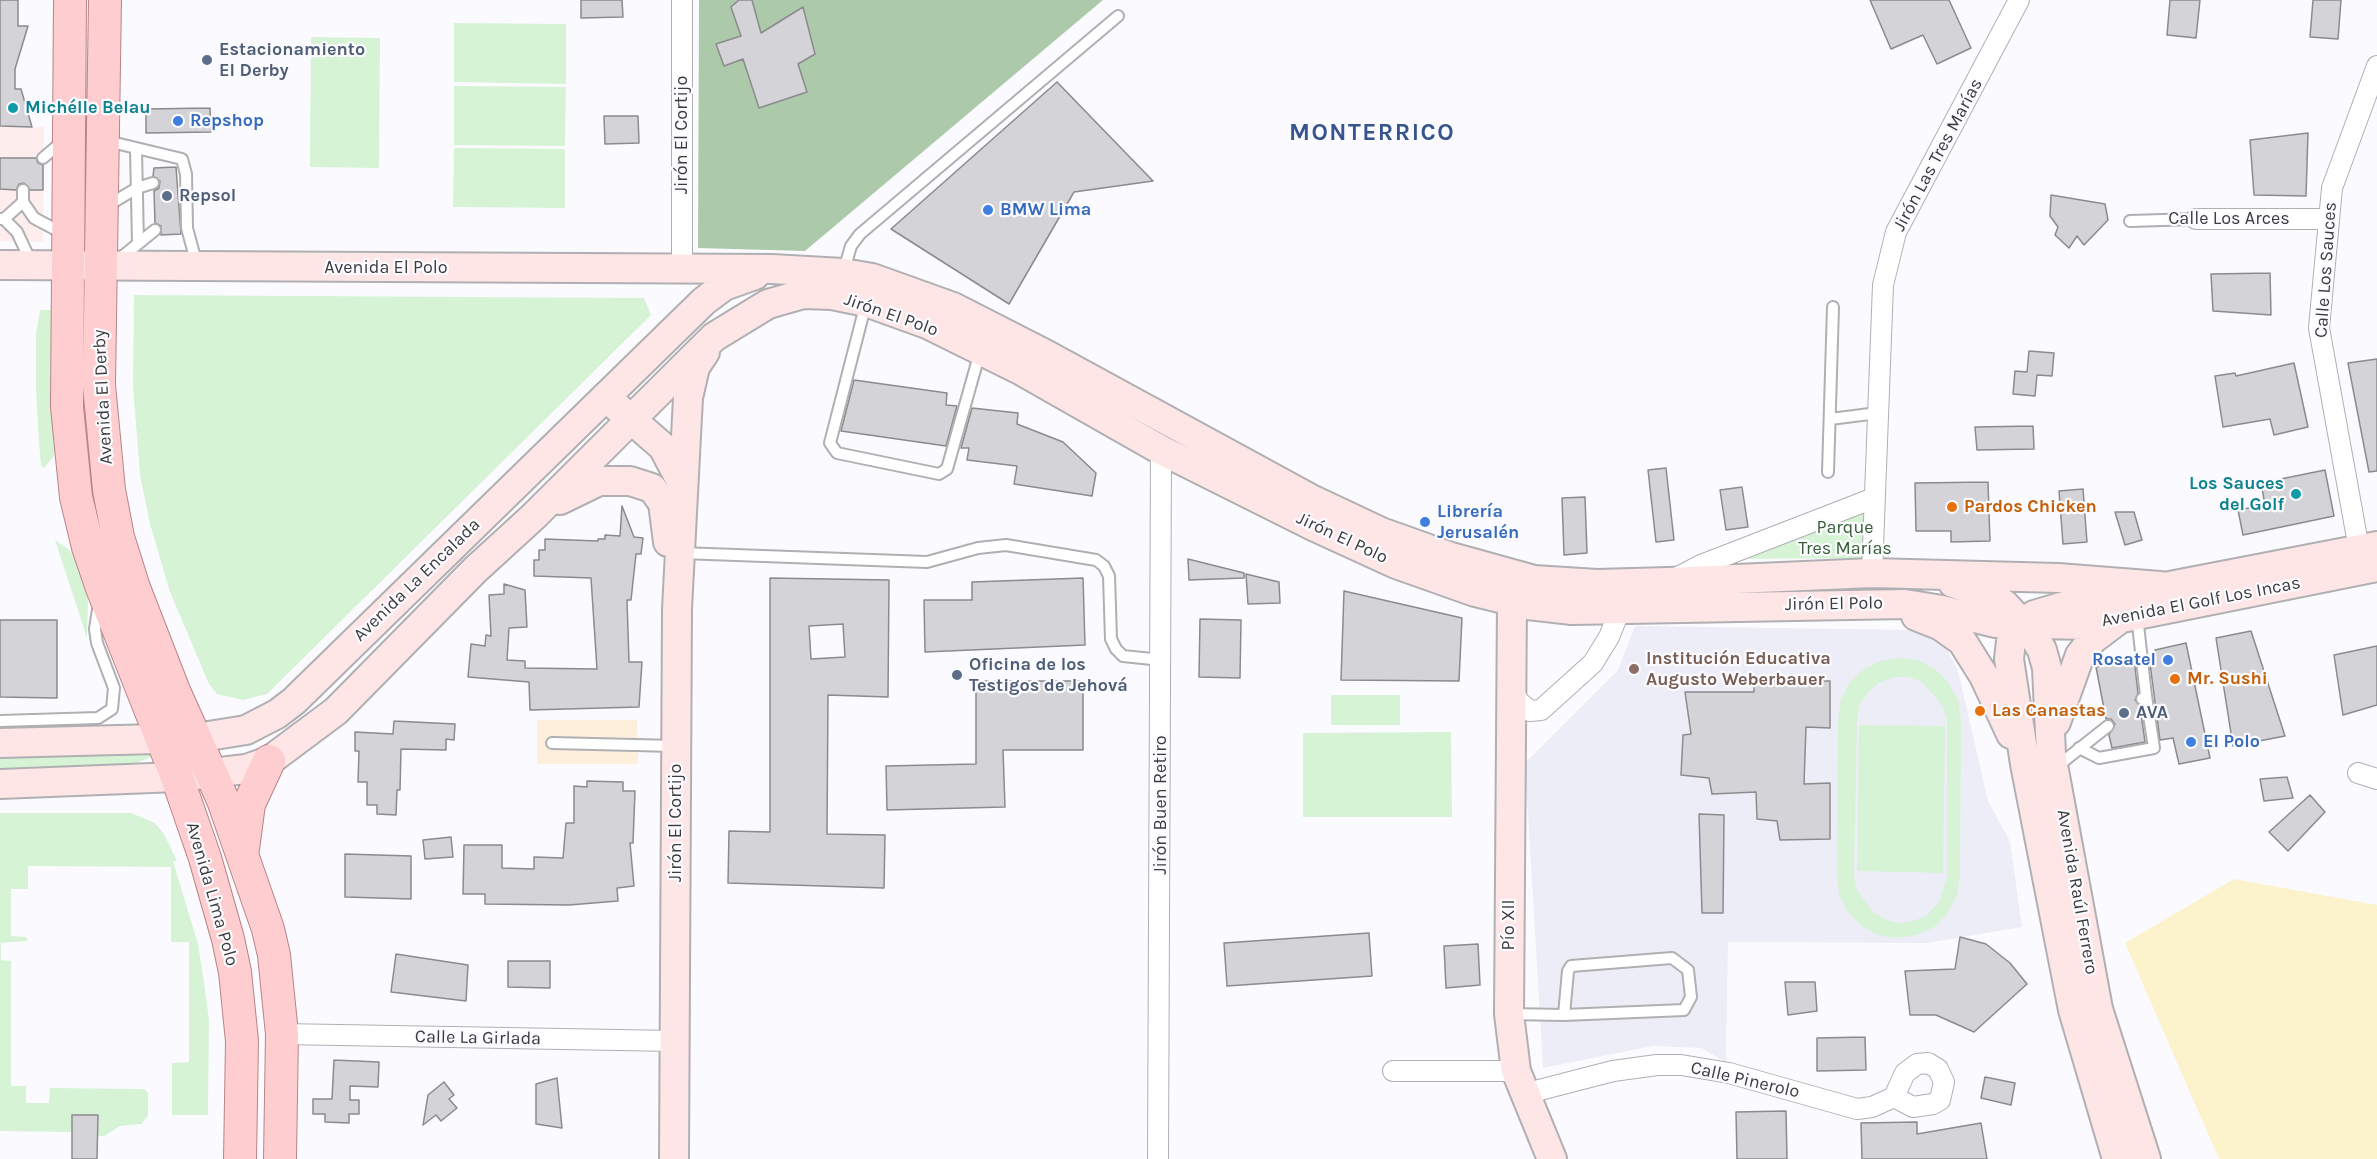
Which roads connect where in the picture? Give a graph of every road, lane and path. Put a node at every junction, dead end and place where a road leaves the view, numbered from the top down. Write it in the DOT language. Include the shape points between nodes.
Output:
graph roads {
  1 [pos="70,0"];
  2 [pos="105,0"];
  3 [pos="682,0"];
  4 [pos="2019,0"];
  5 [pos="1118,16"];
  6 [pos="2377,66"];
  7 [pos="68,137"];
  8 [pos="104,140"];
  9 [pos="136,149"];
  10 [pos="43,158"];
  11 [pos="153,183"];
  12 [pos="137,188"];
  13 [pos="23,190"];
  14 [pos="22,202"];
  15 [pos="102,209"];
  16 [pos="2,219"];
  17 [pos="2196,219"];
  18 [pos="2328,219"];
  19 [pos="2130,220"];
  20 [pos="67,222"];
  21 [pos="155,230"];
  22 [pos="138,244"];
  23 [pos="0,265"];
  24 [pos="32,265"];
  25 [pos="67,266"];
  26 [pos="105,266"];
  27 [pos="198,268"];
  28 [pos="682,269"];
  29 [pos="772,269"];
  30 [pos="843,273"];
  31 [pos="866,302"];
  32 [pos="1833,308"];
  33 [pos="695,310"];
  34 [pos="714,337"];
  35 [pos="980,352"];
  36 [pos="674,375"];
  37 [pos="605,397"];
  38 [pos="1878,413"];
  39 [pos="631,418"];
  40 [pos="1830,419"];
  41 [pos="1161,450"];
  42 [pos="1828,472"];
  43 [pos="684,487"];
  44 [pos="1874,498"];
  45 [pos="534,516"];
  46 [pos="680,553"];
  47 [pos="2371,554"];
  48 [pos="1872,573"];
  49 [pos="1925,575"];
  50 [pos="1668,582"];
  51 [pos="2160,586"];
  52 [pos="102,588"];
  53 [pos="1512,602"];
  54 [pos="1810,604"];
  55 [pos="1621,607"];
  56 [pos="677,609"];
  57 [pos="2127,618"];
  58 [pos="2023,624"];
  59 [pos="1161,660"];
  60 [pos="1511,684"];
  61 [pos="0,721"];
  62 [pos="2108,726"];
  63 [pos="196,738"];
  64 [pos="163,740"];
  65 [pos="552,742"];
  66 [pos="0,743"];
  67 [pos="676,746"];
  68 [pos="2079,748"];
  69 [pos="269,761"];
  70 [pos="2053,761"];
  71 [pos="2025,764"];
  72 [pos="2358,773"];
  73 [pos="213,774"];
  74 [pos="177,777"];
  75 [pos="2377,779"];
  76 [pos="0,784"];
  77 [pos="243,856"];
  78 [pos="1509,1014"];
  79 [pos="1564,1015"];
  80 [pos="282,1034"];
  81 [pos="674,1041"];
  82 [pos="1394,1071"];
  83 [pos="1520,1083"];
  84 [pos="1894,1097"];
  85 [pos="240,1159"];
  86 [pos="280,1159"];
  87 [pos="674,1159"];
  88 [pos="1158,1159"];
  89 [pos="1552,1159"];
  90 [pos="2117,1159"];
  91 [pos="2146,1159"];
  1 -- 7 [label="main road, Avenida El Derby"];
  2 -- 8 [label="main road, Avenida El Derby"];
  3 -- 28 [label="street, Jirón El Cortijo"];
  4 -- 38 [label="street, Jirón Las Tres Marías" via="1896,232 1883,285"];
  5 -- 30 [label="lane" via="860,234 851,246"];
  6 -- 18 [label="street, Calle Los Sauces" via="2332,188"];
  7 -- 10 [label="lane"];
  7 -- 20 [label="main road, Avenida El Derby"];
  8 -- 9 [label="lane"];
  8 -- 15 [label="main road, Avenida El Derby"];
  9 -- 12 [label="lane"];
  9 -- 27 [label="lane" via="182,159 186,165 184,228"];
  11 -- 12 [label="lane"];
  12 -- 15 [label="lane"];
  12 -- 22 [label="lane"];
  13 -- 14 [label="lane"];
  14 -- 16 [label="lane"];
  14 -- 20 [label="lane" via="34,218"];
  15 -- 20 [label="main road" via="97,221 85,226"];
  15 -- 26 [label="main road, Avenida El Derby"];
  16 -- 24 [label="lane" via="16,232"];
  17 -- 18 [label="street, Calle Los Arces"];
  17 -- 19 [label="lane, Calle Los Arces"];
  18 -- 47 [label="street, Calle Los Sauces" via="2319,328"];
  20 -- 25 [label="main road, Avenida El Derby"];
  21 -- 22 [label="lane"];
  22 -- 26 [label="lane"];
  23 -- 24 [label="main road, Avenida El Polo"];
  24 -- 25 [label="main road, Avenida El Polo"];
  25 -- 26 [label="main road, Avenida El Polo"];
  25 -- 52 [label="main road, Avenida El Derby" via="71,456 76,497"];
  26 -- 27 [label="main road, Avenida El Polo"];
  26 -- 63 [label="main road, Avenida El Derby" via="99,385 114,513 137,598"];
  27 -- 28 [label="main road, Avenida El Polo"];
  28 -- 29 [label="main road, Avenida El Polo"];
  29 -- 30 [label="main road, Jirón El Polo"];
  29 -- 33 [label="main road, Avenida La Encalada" via="724,286"];
  30 -- 50 [label="main road, Jirón El Polo" via="872,278 953,308 1313,500 1381,532 1534,580 1597,584"];
  31 -- 34 [label="main road, Jirón El Polo" via="803,294 768,304"];
  31 -- 35 [label="main road, Jirón El Polo" via="927,324"];
  31 -- 35 [label="lane" via="830,442 837,453 939,474 947,469"];
  32 -- 40 [label="lane"];
  33 -- 36 [label="main road" via="655,363 659,377"];
  33 -- 37 [label="main road, Avenida La Encalada"];
  34 -- 36 [label="main road, Avenida La Encalada"];
  34 -- 43 [label="main road, Jirón El Cortijo" via="695,367 691,382"];
  35 -- 41 [label="main road, Jirón El Polo" via="1022,371"];
  36 -- 39 [label="main road, Avenida La Encalada"];
  37 -- 39 [label="main road"];
  37 -- 63 [label="main road, Avenida La Encalada" via="294,701 246,730"];
  38 -- 40 [label="lane"];
  38 -- 44 [label="street, Jirón Las Tres Marías"];
  39 -- 43 [label="main road" via="663,447"];
  39 -- 45 [label="main road, Avenida La Encalada"];
  40 -- 42 [label="lane"];
  41 -- 53 [label="main road, Jirón El Polo" via="1396,564"];
  41 -- 59 [label="street, Jirón Buen Retiro"];
  43 -- 46 [label="main road, Jirón El Cortijo"];
  44 -- 48 [label="street, Jirón Las Tres Marías"];
  44 -- 50 [label="street" via="1701,565"];
  45 -- 56 [label="main road" via="599,481 630,481 652,488 663,503"];
  45 -- 69 [label="main road, Avenida La Encalada" via="336,711"];
  46 -- 56 [label="main road, Jirón El Cortijo"];
  46 -- 59 [label="lane" via="927,562 1006,545 1096,560 1109,576 1111,639 1116,649 1123,656"];
  47 -- 51 [label="main road, Avenida El Golf Los Incas"];
  47 -- 57 [label="main road, Avenida El Golf Los Incas"];
  48 -- 49 [label="main road, Jirón El Polo"];
  48 -- 50 [label="main road, Jirón El Polo"];
  49 -- 51 [label="main road, Jirón El Polo" via="2058,578"];
  49 -- 58 [label="main road, Avenida Raúl Ferrero" via="1993,598"];
  51 -- 58 [label="main road" via="2046,611"];
  52 -- 61 [label="lane" via="95,629 114,688 112,708 98,718"];
  52 -- 64 [label="main road, Avenida El Derby"];
  53 -- 55 [label="main road, Jirón El Polo" via="1557,609"];
  53 -- 60 [label="main road, Pío XII"];
  54 -- 55 [label="main road, Jirón El Polo"];
  54 -- 58 [label="main road, Jirón El Polo" via="1905,604 1975,620"];
  54 -- 71 [label="main road" via="1910,614 1941,626 1962,641"];
  55 -- 60 [label="street" via="1593,663 1541,710 1530,711 1518,701"];
  56 -- 67 [label="main road, Jirón El Cortijo"];
  57 -- 58 [label="main road, Avenida El Golf Los Incas" via="2087,625"];
  57 -- 68 [label="lane" via="2154,748 2099,759"];
  57 -- 70 [label="main road" via="2093,639 2080,655 2057,717"];
  58 -- 70 [label="main road, Avenida Raúl Ferrero" via="2040,645 2047,668"];
  58 -- 71 [label="main road, Avenida Raúl Ferrero" via="2011,640 2008,659"];
  59 -- 88 [label="street, Jirón Buen Retiro"];
  60 -- 78 [label="main road, Pío XII"];
  62 -- 68 [label="lane"];
  63 -- 64 [label="main road, Avenida La Encalada"];
  63 -- 73 [label="main road, Avenida El Derby"];
  64 -- 66 [label="main road, Avenida La Encalada"];
  64 -- 74 [label="main road, Avenida Lima Polo"];
  65 -- 67 [label="lane"];
  67 -- 81 [label="main road, Jirón El Cortijo"];
  68 -- 70 [label="lane"];
  69 -- 73 [label="main road, Avenida La Encalada"];
  69 -- 77 [label="main road" via="249,804"];
  70 -- 91 [label="main road, Avenida Raúl Ferrero" via="2098,1009"];
  71 -- 90 [label="main road, Avenida Raúl Ferrero" via="2073,1010"];
  72 -- 75 [label="street"];
  73 -- 74 [label="main road, Avenida La Encalada"];
  73 -- 77 [label="main road, Avenida Lima Polo"];
  74 -- 76 [label="main road, Avenida La Encalada"];
  74 -- 85 [label="main road, Avenida Lima Polo" via="220,909 234,972 242,1041"];
  77 -- 80 [label="main road, Avenida Lima Polo" via="274,955"];
  78 -- 79 [label="lane"];
  78 -- 83 [label="main road, Pío XII"];
  79 -- 79 [label="lane" via="1684,1010 1691,997 1688,970 1672,958 1571,966"];
  80 -- 81 [label="street, Calle La Girlada"];
  80 -- 86 [label="main road, Avenida Lima Polo"];
  81 -- 87 [label="main road, Jirón El Cortijo"];
  82 -- 83 [label="street, Calle Pinerolo"];
  83 -- 84 [label="street, Calle Pinerolo" via="1673,1065 1729,1073 1857,1108 1872,1107"];
  83 -- 89 [label="main road, Pío XII"];
}
